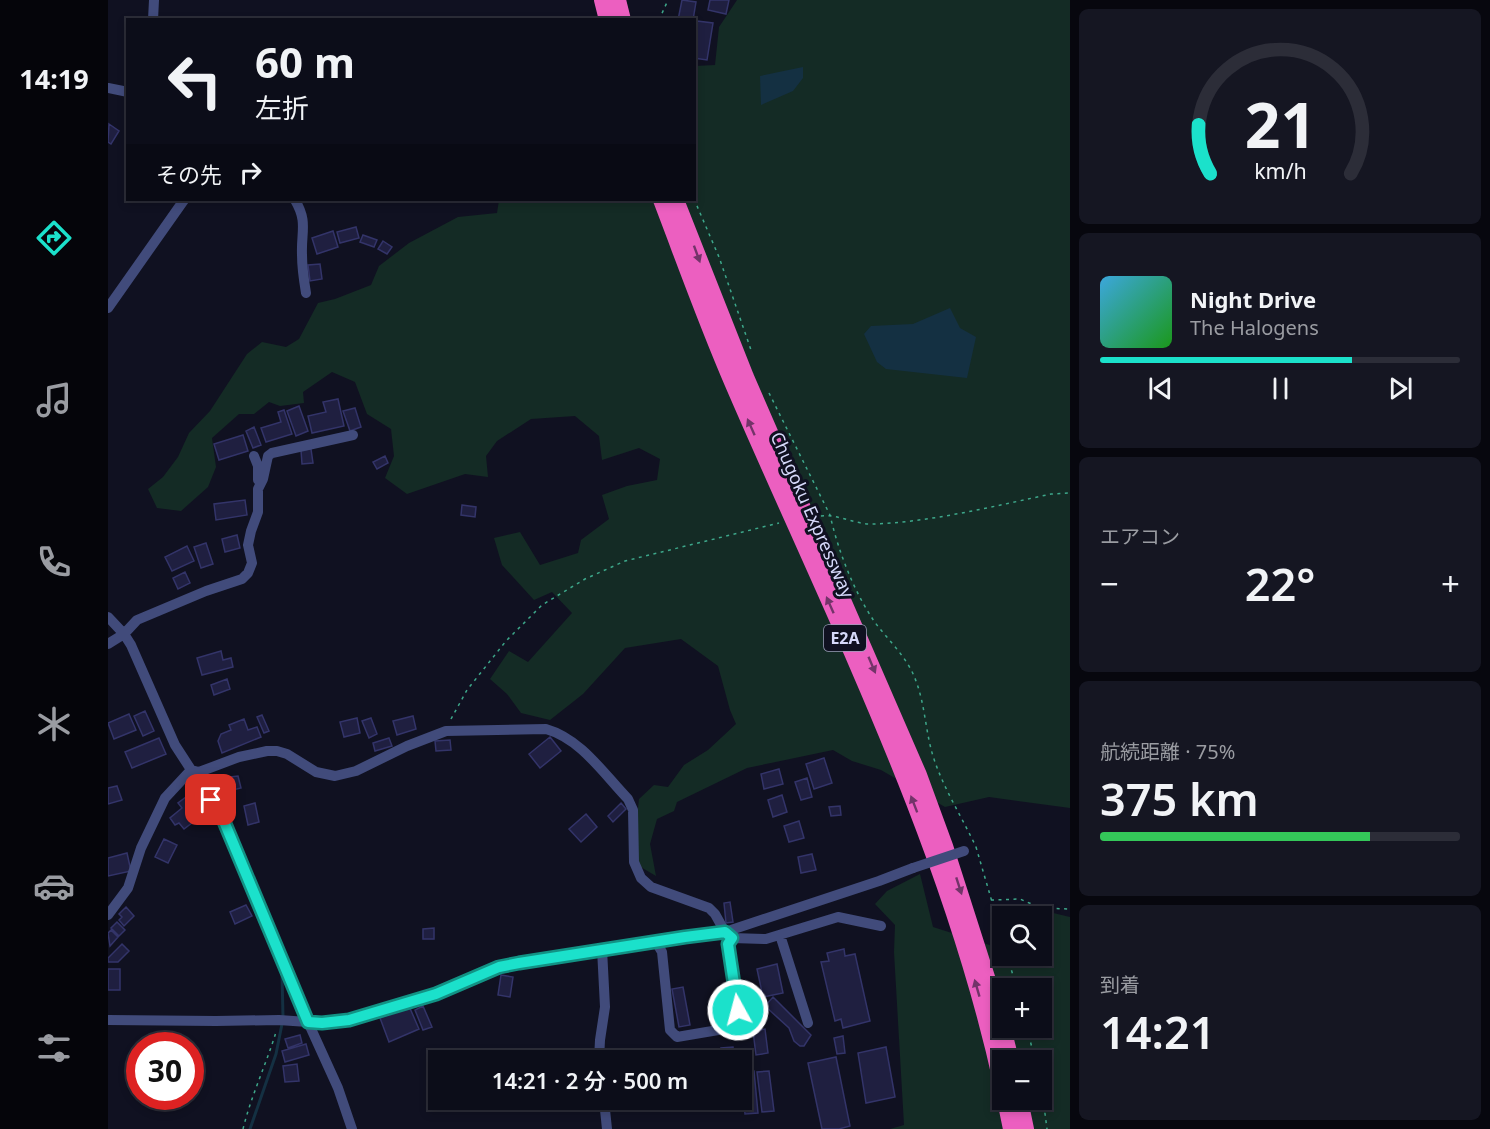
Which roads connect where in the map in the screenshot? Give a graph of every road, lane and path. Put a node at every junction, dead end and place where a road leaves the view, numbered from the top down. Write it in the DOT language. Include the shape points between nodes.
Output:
graph roads {
  1 [pos="154,0"];
  2 [pos="602,0"];
  3 [pos="618,0"];
  4 [pos="668,0"];
  5 [pos="153,18"];
  6 [pos="606,18"];
  7 [pos="622,18"];
  8 [pos="660,18"];
  9 [pos="108,88"];
  10 [pos="126,92"];
  11 [pos="183,201"];
  12 [pos="296,201"];
  13 [pos="661,201"];
  14 [pos="676,201"];
  15 [pos="695,201"];
  16 [pos="306,293"];
  17 [pos="108,308"];
  18 [pos="751,350"];
  19 [pos="767,390"];
  20 [pos="353,435"];
  21 [pos="254,456"];
  22 [pos="258,489"];
  23 [pos="1070,493"];
  24 [pos="830,515"];
  25 [pos="817,516"];
  26 [pos="779,523"];
  27 [pos="108,617"];
  28 [pos="124,633"];
  29 [pos="108,644"];
  30 [pos="446,731"];
  31 [pos="191,770"];
  32 [pos="976,847"];
  33 [pos="964,851"];
  34 [pos="990,900"];
  35 [pos="992,906"];
  36 [pos="1070,909"];
  37 [pos="108,915"];
  38 [pos="881,926"];
  39 [pos="728,935"];
  40 [pos="780,935"];
  41 [pos="656,942"];
  42 [pos="602,949"];
  43 [pos="992,992"];
  44 [pos="108,1020"];
  45 [pos="279,1020"];
  46 [pos="308,1022"];
  47 [pos="808,1023"];
  48 [pos="600,1050"];
  49 [pos="994,1050"];
  50 [pos="605,1110"];
  51 [pos="1007,1110"];
  52 [pos="1022,1110"];
  53 [pos="1045,1110"];
  54 [pos="243,1129"];
  55 [pos="352,1129"];
  56 [pos="607,1129"];
  57 [pos="1011,1129"];
  58 [pos="1026,1129"];
  59 [pos="1047,1129"];
  1 -- 5 [label="street"];
  2 -- 6 [label="highway"];
  3 -- 7 [label="highway"];
  4 -- 8 [label="path"];
  9 -- 10 [label="street"];
  11 -- 17 [label="street"];
  12 -- 16 [label="street" via="304,221 302,259"];
  49 -- 13 [label="highway, Chugoku Expressway / E2A, one-way" via="969,958 924,830 861,674 730,379"];
  14 -- 43 [label="highway, Chugoku Expressway / E2A, one-way" via="746,377 919,775"];
  15 -- 18 [label="path"];
  19 -- 24 [label="path"];
  20 -- 22 [label="street" via="272,453"];
  21 -- 22 [label="street"];
  22 -- 28 [label="street" via="258,512 248,545 252,563 248,573 242,579 137,620"];
  23 -- 24 [label="path" via="915,520 869,524"];
  24 -- 25 [label="path"];
  24 -- 32 [label="path" via="860,594 914,675 933,756"];
  26 -- 30 [label="path" via="625,561 542,605 467,690"];
  27 -- 28 [label="street"];
  28 -- 29 [label="street"];
  28 -- 31 [label="street" via="175,746"];
  30 -- 31 [label="street" via="346,775 326,776 277,751 239,757 200,772"];
  30 -- 39 [label="street" via="546,729 574,742 628,799 633,810 634,862 641,878 651,887 709,908"];
  31 -- 37 [label="street" via="165,798 141,848 128,888"];
  31 -- 46 [label="street" via="223,819"];
  32 -- 33 [label="path"];
  32 -- 34 [label="path"];
  33 -- 39 [label="street, bridge"];
  34 -- 35 [label="path"];
  34 -- 36 [label="path" via="1020,898 1041,908"];
  38 -- 40 [label="street" via="838,917"];
  39 -- 40 [label="street" via="765,939"];
  39 -- 41 [label="street"];
  39 -- 41 [label="street" via="738,1010 736,1028 677,1037 670,1030 662,952"];
  40 -- 47 [label="street"];
  41 -- 42 [label="street"];
  42 -- 46 [label="street" via="499,967 436,994 349,1020"];
  42 -- 48 [label="street" via="605,1007"];
  44 -- 45 [label="street"];
  45 -- 46 [label="street"];
  45 -- 54 [label="path"];
  46 -- 55 [label="street"];
  50 -- 56 [label="street"];
  51 -- 57 [label="highway"];
  52 -- 58 [label="highway"];
  53 -- 59 [label="path"];
}
